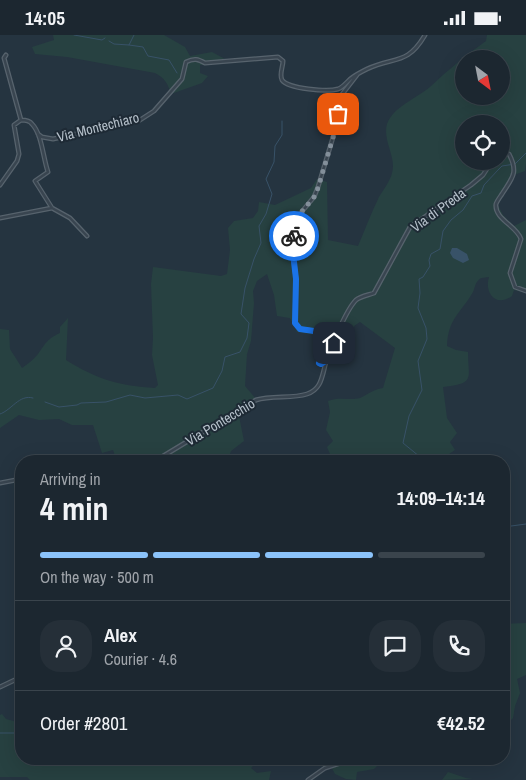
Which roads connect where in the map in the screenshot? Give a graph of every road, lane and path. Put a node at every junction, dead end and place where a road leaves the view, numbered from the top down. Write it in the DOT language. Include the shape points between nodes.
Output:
graph roads {
  1 [pos="425,35"];
  2 [pos="6,55"];
  3 [pos="358,74"];
  4 [pos="21,119"];
  5 [pos="38,134"];
  6 [pos="510,157"];
  7 [pos="486,170"];
  8 [pos="0,185"];
  9 [pos="52,208"];
  10 [pos="0,218"];
  11 [pos="87,236"];
  12 [pos="526,291"];
  13 [pos="327,360"];
  14 [pos="165,455"];
  15 [pos="15,480"];
  16 [pos="0,483"];
  17 [pos="15,680"];
  18 [pos="0,687"];
  19 [pos="334,765"];
  20 [pos="308,780"];
  1 -- 3 [label="street, Via Montechiaro" via="406,57 384,62"];
  2 -- 4 [label="street" via="4,58"];
  3 -- 5 [label="street, Via Montechiaro" via="337,89 295,87 282,80 283,61 278,57 205,63 192,59 186,62 182,79 154,111 140,119 52,139"];
  3 -- 13 [label="street, Via Pontecchio" via="340,97 337,124 318,188 299,215 292,245 296,279 295,323 300,329 321,332 332,325 319,363"];
  4 -- 5 [label="street, Via Montechiaro" via="32,123"];
  4 -- 8 [label="street" via="14,125 18,161"];
  5 -- 9 [label="street" via="48,172 35,181"];
  6 -- 12 [label="street" via="515,170 496,208 521,239 510,273 515,287"];
  7 -- 13 [label="street, Via di Preda" via="471,185 410,227 374,293 358,299 349,309"];
  9 -- 10 [label="street"];
  9 -- 11 [label="street" via="70,217"];
  13 -- 14 [label="street, Via Pontecchio" via="318,386 307,394 256,400"];
  15 -- 16 [label="street"];
  17 -- 18 [label="street"];
  19 -- 20 [label="street"];
}
